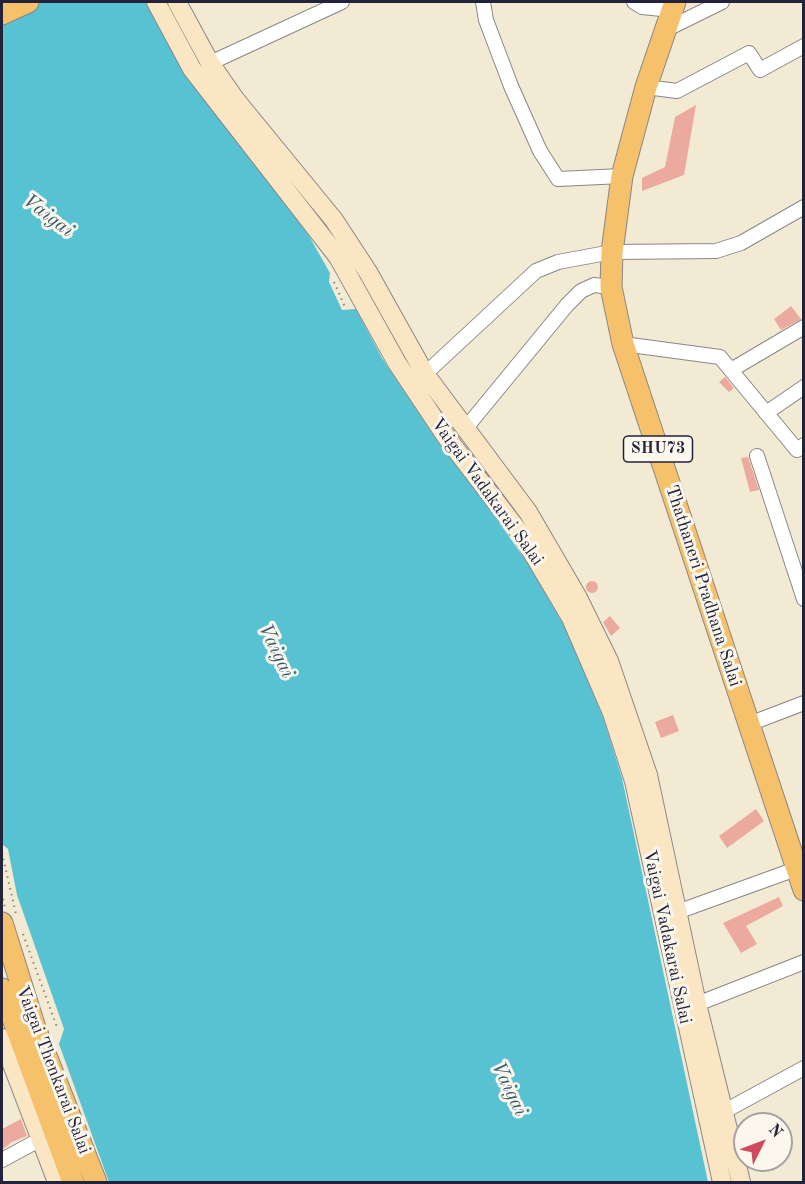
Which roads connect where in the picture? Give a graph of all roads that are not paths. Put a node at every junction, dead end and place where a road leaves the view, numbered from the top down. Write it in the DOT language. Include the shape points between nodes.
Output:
graph roads {
  1 [pos="28,2"];
  2 [pos="156,2"];
  3 [pos="342,2"];
  4 [pos="483,2"];
  5 [pos="634,2"];
  6 [pos="722,2"];
  7 [pos="181,3"];
  8 [pos="674,6"];
  9 [pos="2,14"];
  10 [pos="663,32"];
  11 [pos="804,46"];
  12 [pos="210,63"];
  13 [pos="646,87"];
  14 [pos="622,176"];
  15 [pos="804,207"];
  16 [pos="612,252"];
  17 [pos="611,287"];
  18 [pos="804,327"];
  19 [pos="623,344"];
  20 [pos="731,370"];
  21 [pos="425,374"];
  22 [pos="804,387"];
  23 [pos="766,412"];
  24 [pos="465,429"];
  25 [pos="801,450"];
  26 [pos="757,456"];
  27 [pos="804,599"];
  28 [pos="804,703"];
  29 [pos="749,724"];
  30 [pos="796,869"];
  31 [pos="804,890"];
  32 [pos="678,912"];
  33 [pos="10,923"];
  34 [pos="804,962"];
  35 [pos="2,990"];
  36 [pos="697,1004"];
  37 [pos="2,1038"];
  38 [pos="804,1068"];
  39 [pos="725,1111"];
  40 [pos="39,1140"];
  41 [pos="2,1160"];
  42 [pos="57,1182"];
  43 [pos="73,1182"];
  44 [pos="96,1182"];
  45 [pos="722,1182"];
  46 [pos="741,1182"];
  1 -- 9 [label="main road"];
  2 -- 45 [label="main road, Vaigai Vadakarai Salai" via="192,69 338,257 397,363 447,438 523,537 571,618 612,713 634,781"];
  3 -- 12 [label="street"];
  4 -- 14 [label="street" via="511,86 540,152 558,179"];
  5 -- 8 [label="street" via="642,7"];
  6 -- 10 [label="street"];
  7 -- 12 [label="main road, Vaigai Vadakarai Salai"];
  8 -- 10 [label="main road, Thathaneri Pradhana Salai / SHU73"];
  10 -- 13 [label="main road, Thathaneri Pradhana Salai / SHU73"];
  11 -- 13 [label="street" via="760,70 749,53 677,91"];
  12 -- 21 [label="main road, Vaigai Vadakarai Salai" via="334,220"];
  13 -- 14 [label="main road, Thathaneri Pradhana Salai / SHU73"];
  14 -- 16 [label="main road, Thathaneri Pradhana Salai / SHU73"];
  15 -- 16 [label="street" via="741,243 716,251"];
  16 -- 17 [label="main road, Thathaneri Pradhana Salai / SHU73"];
  16 -- 21 [label="street" via="558,262 536,271"];
  17 -- 19 [label="main road, Thathaneri Pradhana Salai / SHU73"];
  17 -- 24 [label="street" via="594,285 581,291"];
  18 -- 20 [label="street"];
  19 -- 20 [label="street" via="720,357"];
  19 -- 29 [label="main road, Thathaneri Pradhana Salai / SHU73"];
  20 -- 23 [label="street"];
  21 -- 24 [label="main road, Vaigai Vadakarai Salai"];
  22 -- 23 [label="street"];
  23 -- 25 [label="street"];
  24 -- 32 [label="main road, Vaigai Vadakarai Salai" via="528,512 609,661 648,776"];
  26 -- 27 [label="street"];
  28 -- 29 [label="street"];
  29 -- 30 [label="main road, Thathaneri Pradhana Salai / SHU73"];
  30 -- 31 [label="main road, Thathaneri Pradhana Salai / SHU73"];
  30 -- 32 [label="street"];
  32 -- 36 [label="main road, Vaigai Vadakarai Salai"];
  33 -- 44 [label="main road, Vaigai Thenkarai Salai" via="35,1028"];
  34 -- 36 [label="street"];
  35 -- 43 [label="main road, Vaigai Thenkarai Salai"];
  36 -- 39 [label="main road, Vaigai Vadakarai Salai"];
  37 -- 40 [label="main road"];
  38 -- 39 [label="street"];
  39 -- 46 [label="main road, Vaigai Vadakarai Salai"];
  40 -- 41 [label="street"];
  40 -- 42 [label="main road"];
}
